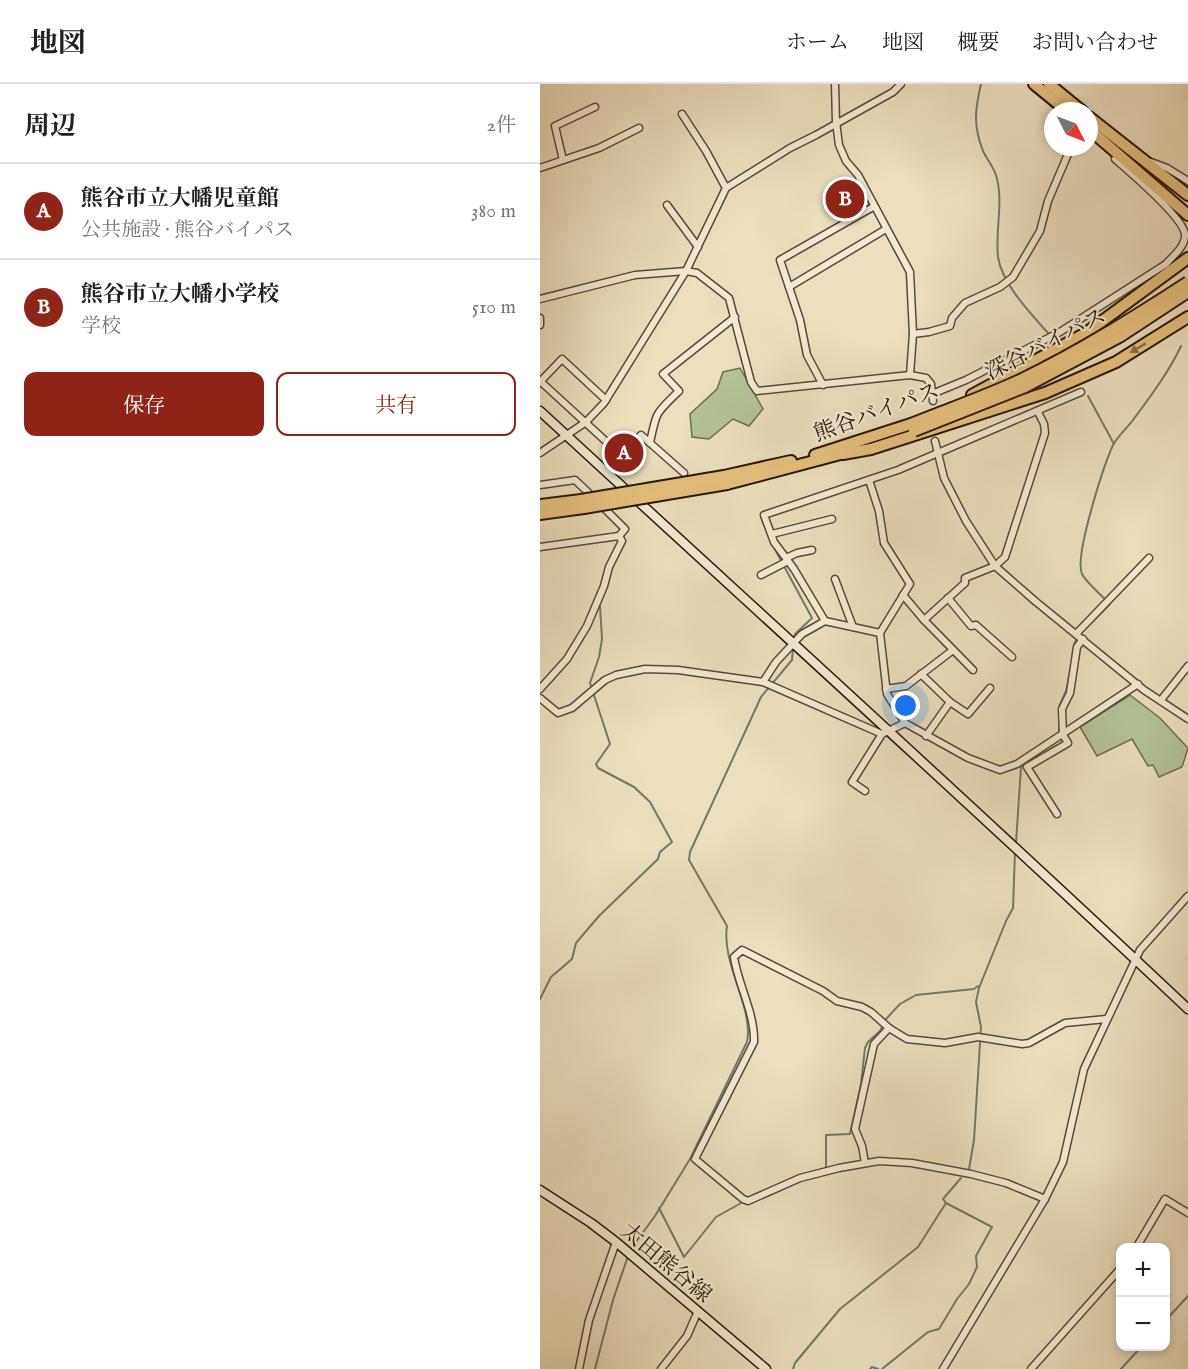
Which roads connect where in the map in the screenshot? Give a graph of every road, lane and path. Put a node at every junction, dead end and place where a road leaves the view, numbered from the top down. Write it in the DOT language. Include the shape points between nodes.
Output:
graph roads {
  1 [pos="836,84"];
  2 [pos="901,84"];
  3 [pos="1034,84"];
  4 [pos="1049,84"];
  5 [pos="1056,102"];
  6 [pos="1071,102"];
  7 [pos="595,107"];
  8 [pos="682,114"];
  9 [pos="836,122"];
  10 [pos="639,128"];
  11 [pos="1098,129"];
  12 [pos="1098,132"];
  13 [pos="1119,155"];
  14 [pos="1067,156"];
  15 [pos="1142,159"];
  16 [pos="563,160"];
  17 [pos="540,168"];
  18 [pos="1188,181"];
  19 [pos="726,188"];
  20 [pos="1188,195"];
  21 [pos="667,205"];
  22 [pos="873,207"];
  23 [pos="1186,213"];
  24 [pos="1188,222"];
  25 [pos="886,229"];
  26 [pos="698,247"];
  27 [pos="1188,249"];
  28 [pos="1184,261"];
  29 [pos="686,271"];
  30 [pos="1188,282"];
  31 [pos="789,287"];
  32 [pos="1188,292"];
  33 [pos="540,299"];
  34 [pos="735,317"];
  35 [pos="540,318"];
  36 [pos="1188,318"];
  37 [pos="540,326"];
  38 [pos="912,334"];
  39 [pos="910,375"];
  40 [pos="540,382"];
  41 [pos="823,385"];
  42 [pos="1081,392"];
  43 [pos="606,400"];
  44 [pos="540,411"];
  45 [pos="1038,412"];
  46 [pos="586,422"];
  47 [pos="913,427"];
  48 [pos="566,435"];
  49 [pos="935,441"];
  50 [pos="650,443"];
  51 [pos="540,453"];
  52 [pos="843,454"];
  53 [pos="936,454"];
  54 [pos="684,473"];
  55 [pos="725,480"];
  56 [pos="869,480"];
  57 [pos="540,485"];
  58 [pos="582,504"];
  59 [pos="540,505"];
  60 [pos="540,514"];
  61 [pos="832,519"];
  62 [pos="772,534"];
  63 [pos="619,536"];
  64 [pos="540,547"];
  65 [pos="812,550"];
  66 [pos="1149,558"];
  67 [pos="787,560"];
  68 [pos="995,566"];
  69 [pos="761,575"];
  70 [pos="835,579"];
  71 [pos="903,596"];
  72 [pos="948,598"];
  73 [pos="924,620"];
  74 [pos="825,621"];
  75 [pos="853,627"];
  76 [pos="880,633"];
  77 [pos="1076,634"];
  78 [pos="1083,639"];
  79 [pos="794,642"];
  80 [pos="953,650"];
  81 [pos="1011,657"];
  82 [pos="1188,666"];
  83 [pos="974,670"];
  84 [pos="921,674"];
  85 [pos="765,683"];
  86 [pos="1138,684"];
  87 [pos="990,688"];
  88 [pos="540,689"];
  89 [pos="886,689"];
  90 [pos="540,698"];
  91 [pos="1161,700"];
  92 [pos="950,702"];
  93 [pos="1188,719"];
  94 [pos="905,723"];
  95 [pos="885,732"];
  96 [pos="1063,735"];
  97 [pos="926,736"];
  98 [pos="864,791"];
  99 [pos="1058,814"];
  100 [pos="1188,896"];
  101 [pos="1136,961"];
  102 [pos="1188,1009"];
  103 [pos="1106,1019"];
  104 [pos="888,1027"];
  105 [pos="865,1163"];
  106 [pos="540,1190"];
  107 [pos="1045,1199"];
  108 [pos="1188,1213"];
  109 [pos="616,1242"];
  110 [pos="1139,1243"];
  111 [pos="1116,1273"];
  112 [pos="698,1311"];
  113 [pos="579,1369"];
  114 [pos="661,1369"];
  115 [pos="766,1369"];
  116 [pos="942,1369"];
  117 [pos="1031,1369"];
  1 -- 9 [label="street"];
  2 -- 9 [label="street"];
  3 -- 5 [label="highway"];
  4 -- 6 [label="highway"];
  7 -- 16 [label="street" via="555,126"];
  8 -- 19 [label="street"];
  9 -- 19 [label="street"];
  9 -- 22 [label="street" via="839,145"];
  10 -- 16 [label="street"];
  11 -- 15 [label="highway"];
  12 -- 13 [label="highway"];
  13 -- 23 [label="highway"];
  13 -- 39 [label="street" via="1115,159 1153,193 1185,232 1184,241 1166,264 1060,332 933,397 926,378"];
  14 -- 38 [label="street" via="1040,231 1011,278 965,303 950,326"];
  15 -- 18 [label="street"];
  15 -- 20 [label="highway"];
  16 -- 17 [label="street"];
  19 -- 26 [label="street"];
  21 -- 26 [label="street"];
  22 -- 25 [label="street"];
  22 -- 31 [label="street" via="780,260"];
  23 -- 24 [label="highway"];
  25 -- 31 [label="street"];
  25 -- 38 [label="street" via="910,272"];
  26 -- 29 [label="street"];
  27 -- 28 [label="highway"];
  28 -- 47 [label="highway, 熊谷バイパス, bridge" via="1086,333"];
  29 -- 33 [label="street" via="635,275"];
  29 -- 34 [label="street" via="697,273 729,298"];
  29 -- 43 [label="street"];
  30 -- 47 [label="highway, 深谷バイパス, bridge" via="1065,357"];
  31 -- 41 [label="street" via="807,355"];
  32 -- 47 [label="highway, 深谷バイパス, bridge" via="1121,336 1034,382 984,404"];
  34 -- 41 [label="street" via="751,382 757,391"];
  34 -- 50 [label="street" via="663,374 679,391 658,410"];
  35 -- 37 [label="street"];
  36 -- 52 [label="highway, one-way" via="1116,362 1045,393 871,449"];
  38 -- 39 [label="street"];
  39 -- 41 [label="street"];
  40 -- 43 [label="street" via="562,359"];
  40 -- 46 [label="street"];
  42 -- 45 [label="street"];
  43 -- 46 [label="street"];
  44 -- 48 [label="street"];
  45 -- 53 [label="street"];
  45 -- 68 [label="street" via="1045,433 1006,555"];
  46 -- 48 [label="street"];
  46 -- 50 [label="street" via="622,456 641,435"];
  47 -- 52 [label="highway, 熊谷バイパス"];
  47 -- 55 [label="highway, 熊谷バイパス"];
  48 -- 51 [label="street"];
  48 -- 79 [label="street"];
  49 -- 53 [label="street"];
  50 -- 54 [label="street"];
  52 -- 55 [label="highway, 熊谷バイパス"];
  53 -- 56 [label="street"];
  53 -- 68 [label="street" via="966,521"];
  55 -- 58 [label="highway, 熊谷バイパス, bridge"];
  56 -- 62 [label="street" via="764,514"];
  56 -- 71 [label="street" via="884,543 910,584"];
  57 -- 63 [label="street" via="575,480 625,529"];
  58 -- 59 [label="highway, 熊谷バイパス"];
  58 -- 60 [label="highway, 熊谷バイパス"];
  61 -- 62 [label="street"];
  62 -- 67 [label="street"];
  63 -- 64 [label="street"];
  63 -- 88 [label="street" via="622,541 587,626 567,659"];
  65 -- 67 [label="street"];
  66 -- 77 [label="street"];
  67 -- 69 [label="street"];
  67 -- 74 [label="street"];
  68 -- 72 [label="street" via="965,578 965,583"];
  68 -- 77 [label="street"];
  70 -- 75 [label="street"];
  71 -- 73 [label="street"];
  71 -- 76 [label="street"];
  72 -- 73 [label="street"];
  72 -- 81 [label="street" via="971,626 976,625"];
  73 -- 80 [label="street"];
  74 -- 75 [label="street"];
  74 -- 79 [label="street"];
  75 -- 76 [label="street"];
  76 -- 89 [label="street"];
  77 -- 78 [label="street"];
  78 -- 86 [label="street"];
  78 -- 96 [label="street" via="1077,647 1070,693 1062,709"];
  79 -- 85 [label="street"];
  79 -- 95 [label="street"];
  80 -- 83 [label="street"];
  80 -- 84 [label="street"];
  82 -- 91 [label="street"];
  84 -- 89 [label="street" via="906,686"];
  84 -- 92 [label="street"];
  85 -- 90 [label="street" via="645,669 605,680 572,708 558,713"];
  85 -- 95 [label="street"];
  86 -- 91 [label="street"];
  86 -- 96 [label="street"];
  87 -- 92 [label="street" via="968,714"];
  89 -- 94 [label="street"];
  91 -- 93 [label="street"];
  92 -- 97 [label="street"];
  94 -- 95 [label="street"];
  94 -- 97 [label="street"];
  95 -- 98 [label="street" via="852,782"];
  95 -- 101 [label="street"];
  96 -- 97 [label="street" via="1017,764 1000,770"];
  96 -- 99 [label="street" via="1068,743 1027,767"];
  100 -- 101 [label="street" via="1146,942"];
  101 -- 102 [label="street"];
  101 -- 103 [label="street"];
  103 -- 104 [label="street" via="1065,1023 1022,1044 980,1037 945,1043 907,1040"];
  103 -- 107 [label="street" via="1084,1069 1063,1162"];
  104 -- 105 [label="street" via="874,1044 855,1129"];
  104 -- 105 [label="street" via="871,1012 837,1001 742,950 734,957 755,1029 754,1042 695,1159 746,1200 801,1178"];
  105 -- 107 [label="street" via="912,1163 971,1174"];
  106 -- 109 [label="street, 太田熊谷線"];
  107 -- 116 [label="street"];
  108 -- 110 [label="street" via="1165,1199"];
  109 -- 112 [label="street, 太田熊谷線"];
  109 -- 113 [label="street" via="589,1320"];
  111 -- 117 [label="street"];
  112 -- 114 [label="street" via="687,1336"];
  112 -- 115 [label="street, 太田熊谷線"];
}
